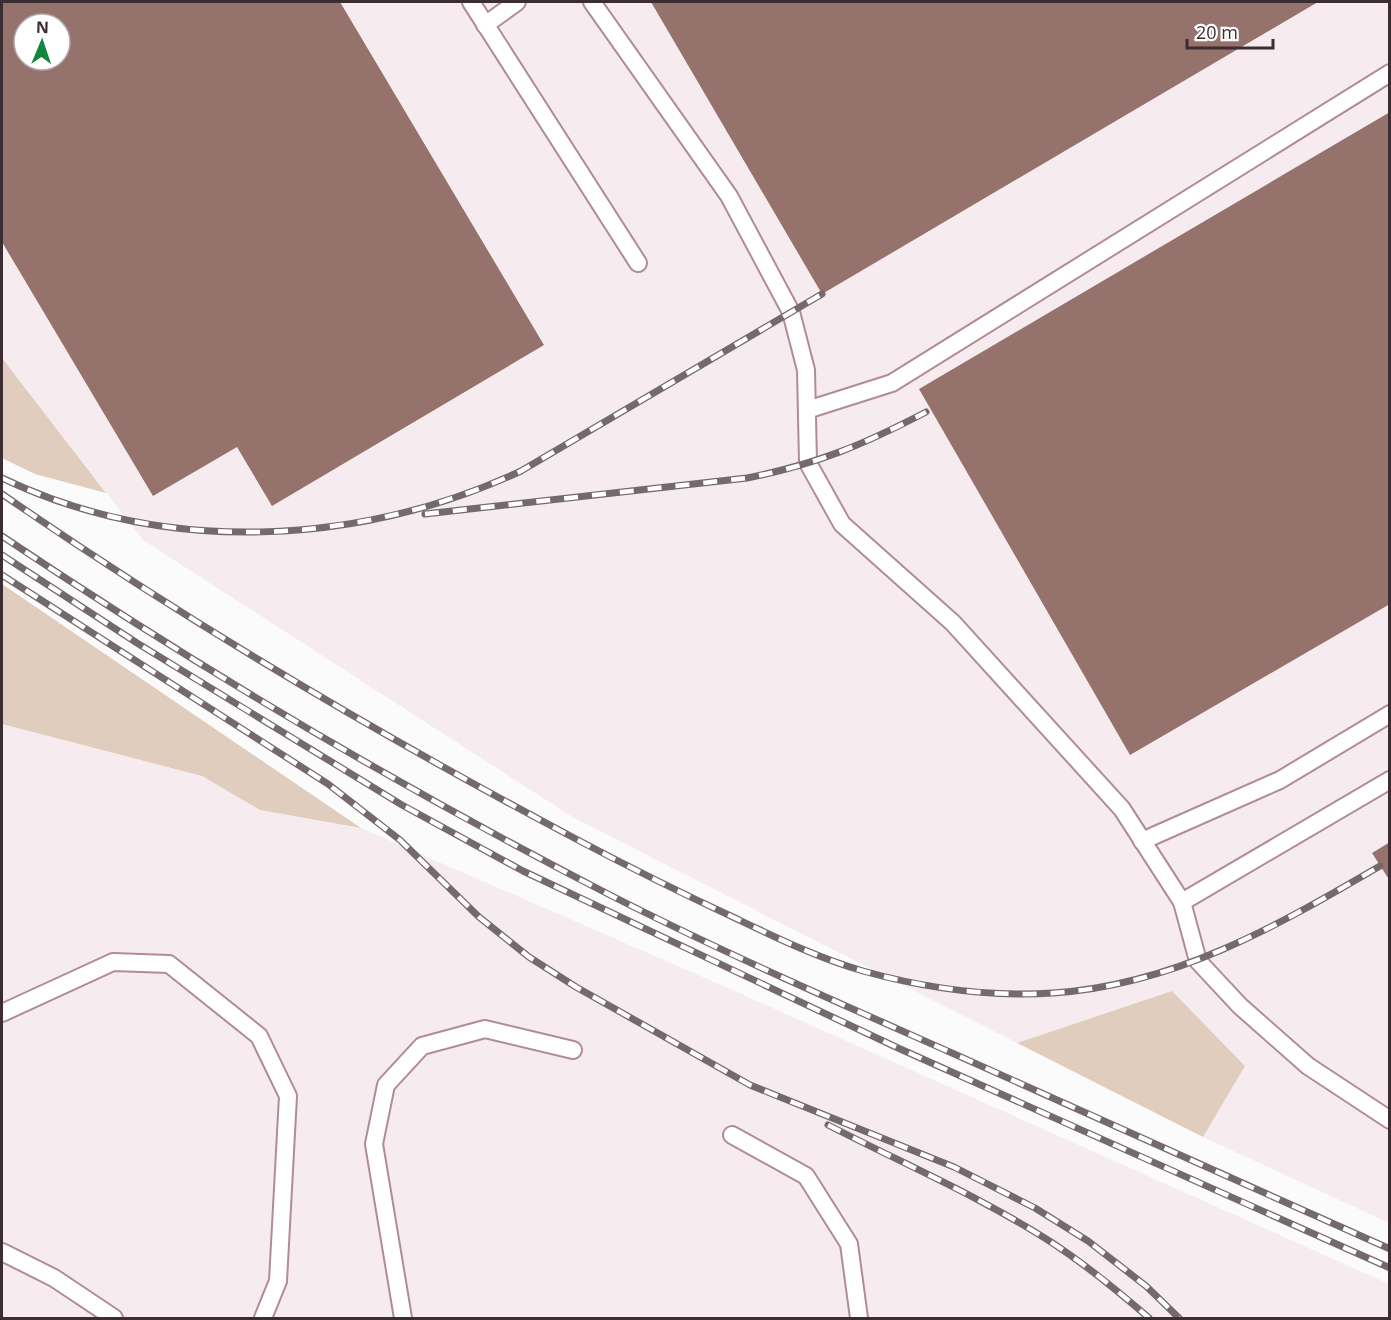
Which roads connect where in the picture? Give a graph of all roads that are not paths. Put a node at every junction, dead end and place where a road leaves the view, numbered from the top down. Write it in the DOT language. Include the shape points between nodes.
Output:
graph roads {
  1 [pos="471,2"];
  2 [pos="517,2"];
  3 [pos="592,2"];
  4 [pos="485,25"];
  5 [pos="1389,73"];
  6 [pos="639,263"];
  7 [pos="807,410"];
  8 [pos="1389,714"];
  9 [pos="1389,780"];
  10 [pos="1142,841"];
  11 [pos="1182,902"];
  12 [pos="2,1014"];
  13 [pos="573,1050"];
  14 [pos="1389,1120"];
  15 [pos="732,1135"];
  16 [pos="2,1252"];
  17 [pos="114,1318"];
  18 [pos="263,1318"];
  19 [pos="403,1318"];
  20 [pos="859,1318"];
  1 -- 4 [label="lane"];
  2 -- 4 [label="lane"];
  3 -- 7 [label="lane" via="729,196 791,312 806,370"];
  4 -- 6 [label="lane"];
  5 -- 7 [label="lane" via="892,383"];
  7 -- 10 [label="lane" via="808,463 842,524 953,623 1122,809"];
  8 -- 10 [label="lane" via="1280,780"];
  9 -- 11 [label="lane"];
  10 -- 11 [label="lane"];
  11 -- 14 [label="lane" via="1198,961 1240,1006 1308,1066"];
  12 -- 18 [label="lane" via="113,962 169,964 259,1036 288,1096 278,1281"];
  13 -- 19 [label="lane" via="485,1029 422,1046 386,1085 374,1144"];
  15 -- 20 [label="lane" via="806,1176 849,1244"];
  16 -- 17 [label="lane" via="54,1278"];
}
